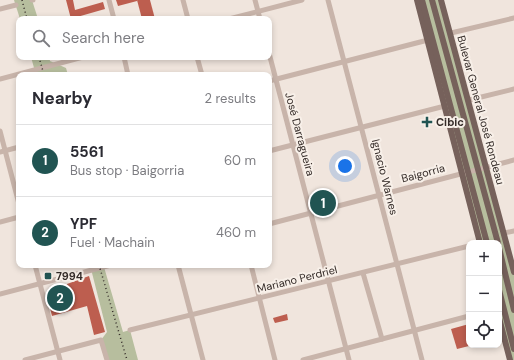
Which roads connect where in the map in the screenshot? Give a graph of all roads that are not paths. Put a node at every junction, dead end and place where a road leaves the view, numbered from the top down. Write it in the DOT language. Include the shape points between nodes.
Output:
graph roads {
  1 [pos="109,0"];
  2 [pos="183,0"];
  3 [pos="255,0"];
  4 [pos="302,0"];
  5 [pos="328,0"];
  6 [pos="417,0"];
  7 [pos="422,0"];
  8 [pos="433,0"];
  9 [pos="441,0"];
  10 [pos="16,5"];
  11 [pos="0,9"];
  12 [pos="258,11"];
  13 [pos="113,16"];
  14 [pos="187,16"];
  15 [pos="240,16"];
  16 [pos="259,16"];
  17 [pos="514,18"];
  18 [pos="450,33"];
  19 [pos="428,40"];
  20 [pos="72,60"];
  21 [pos="125,60"];
  22 [pos="198,60"];
  23 [pos="271,60"];
  24 [pos="345,62"];
  25 [pos="26,72"];
  26 [pos="127,72"];
  27 [pos="201,72"];
  28 [pos="16,75"];
  29 [pos="0,79"];
  30 [pos="276,80"];
  31 [pos="272,81"];
  32 [pos="445,82"];
  33 [pos="514,89"];
  34 [pos="442,94"];
  35 [pos="469,100"];
  36 [pos="445,106"];
  37 [pos="362,127"];
  38 [pos="0,131"];
  39 [pos="293,145"];
  40 [pos="16,147"];
  41 [pos="272,150"];
  42 [pos="3,151"];
  43 [pos="514,160"];
  44 [pos="486,167"];
  45 [pos="478,169"];
  46 [pos="469,171"];
  47 [pos="462,173"];
  48 [pos="16,194"];
  49 [pos="380,195"];
  50 [pos="499,213"];
  51 [pos="311,214"];
  52 [pos="16,218"];
  53 [pos="0,222"];
  54 [pos="272,223"];
  55 [pos="514,231"];
  56 [pos="504,233"];
  57 [pos="479,240"];
  58 [pos="486,240"];
  59 [pos="497,240"];
  60 [pos="500,240"];
  61 [pos="466,247"];
  62 [pos="502,259"];
  63 [pos="397,265"];
  64 [pos="36,268"];
  65 [pos="100,268"];
  66 [pos="179,268"];
  67 [pos="252,268"];
  68 [pos="514,272"];
  69 [pos="363,273"];
  70 [pos="328,282"];
  71 [pos="40,284"];
  72 [pos="0,294"];
  73 [pos="259,298"];
  74 [pos="502,301"];
  75 [pos="514,310"];
  76 [pos="191,315"];
  77 [pos="466,317"];
  78 [pos="502,328"];
  79 [pos="130,330"];
  80 [pos="414,331"];
  81 [pos="382,339"];
  82 [pos="346,349"];
  83 [pos="514,349"];
  84 [pos="58,351"];
  85 [pos="25,360"];
  86 [pos="60,360"];
  87 [pos="107,360"];
  88 [pos="202,360"];
  89 [pos="275,360"];
  90 [pos="304,360"];
  91 [pos="349,360"];
  92 [pos="422,360"];
  93 [pos="510,360"];
  1 -- 13 [label="street"];
  2 -- 14 [label="street"];
  3 -- 12 [label="street"];
  4 -- 12 [label="street"];
  5 -- 24 [label="street, Ignacio Warnes"];
  6 -- 19 [label="main road"];
  7 -- 32 [label="main road"];
  8 -- 45 [label="main road, Bulevar General José Rondeau"];
  9 -- 18 [label="main road, Bulevar General José Rondeau"];
  10 -- 11 [label="street"];
  12 -- 15 [label="street"];
  12 -- 16 [label="street"];
  17 -- 18 [label="street"];
  18 -- 35 [label="main road, Bulevar General José Rondeau"];
  19 -- 24 [label="street"];
  19 -- 34 [label="main road"];
  20 -- 25 [label="street"];
  21 -- 26 [label="street"];
  22 -- 27 [label="street"];
  23 -- 30 [label="street, José Darragueira"];
  24 -- 30 [label="street"];
  24 -- 37 [label="street, Ignacio Warnes"];
  28 -- 29 [label="street"];
  30 -- 31 [label="street"];
  30 -- 39 [label="street, José Darragueira"];
  32 -- 34 [label="main road"];
  32 -- 46 [label="main road"];
  33 -- 35 [label="street"];
  34 -- 36 [label="main road"];
  35 -- 44 [label="main road, Bulevar General José Rondeau"];
  36 -- 37 [label="street"];
  36 -- 47 [label="main road"];
  37 -- 39 [label="street"];
  37 -- 49 [label="street, Ignacio Warnes"];
  38 -- 42 [label="street"];
  39 -- 41 [label="street"];
  39 -- 51 [label="street, José Darragueira"];
  40 -- 42 [label="street"];
  42 -- 48 [label="street"];
  43 -- 44 [label="street, Baigorria"];
  44 -- 45 [label="street, Baigorria"];
  44 -- 50 [label="main road, Bulevar General José Rondeau"];
  45 -- 46 [label="street, Baigorria"];
  45 -- 59 [label="main road, Bulevar General José Rondeau"];
  46 -- 47 [label="street, Baigorria"];
  46 -- 58 [label="main road"];
  47 -- 49 [label="street, Baigorria"];
  47 -- 57 [label="main road"];
  49 -- 51 [label="street, Baigorria"];
  49 -- 63 [label="street, Ignacio Warnes"];
  50 -- 56 [label="main road, Bulevar General José Rondeau"];
  50 -- 60 [label="main road"];
  51 -- 54 [label="street, Baigorria"];
  51 -- 70 [label="street, José Darragueira"];
  52 -- 53 [label="street"];
  55 -- 56 [label="street"];
  56 -- 68 [label="main road, Bulevar General José Rondeau"];
  61 -- 63 [label="street, Mariano Perdriel"];
  62 -- 75 [label="main road"];
  63 -- 69 [label="street, Mariano Perdriel"];
  63 -- 80 [label="street, Ignacio Warnes"];
  64 -- 71 [label="street"];
  65 -- 71 [label="street"];
  66 -- 76 [label="street"];
  67 -- 73 [label="street"];
  69 -- 70 [label="street, Mariano Perdriel"];
  69 -- 81 [label="street"];
  70 -- 73 [label="street, Mariano Perdriel"];
  70 -- 82 [label="street, José Darragueira"];
  71 -- 72 [label="street"];
  71 -- 84 [label="street"];
  73 -- 76 [label="street, Mariano Perdriel"];
  73 -- 89 [label="street"];
  74 -- 83 [label="main road"];
  76 -- 79 [label="street, Mariano Perdriel"];
  76 -- 88 [label="street"];
  77 -- 80 [label="street"];
  78 -- 93 [label="main road"];
  80 -- 81 [label="street"];
  80 -- 92 [label="street, Ignacio Warnes"];
  81 -- 82 [label="street"];
  82 -- 90 [label="street"];
  82 -- 91 [label="street, José Darragueira"];
  84 -- 85 [label="street"];
  84 -- 86 [label="street"];
  84 -- 87 [label="street" via="101,340"];
}
